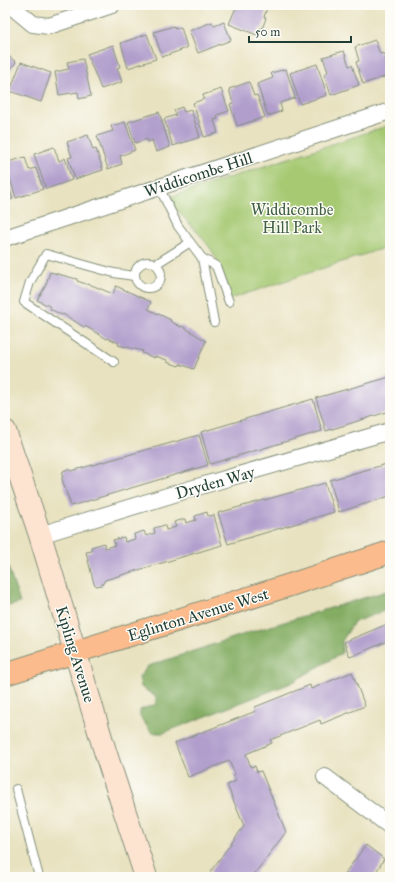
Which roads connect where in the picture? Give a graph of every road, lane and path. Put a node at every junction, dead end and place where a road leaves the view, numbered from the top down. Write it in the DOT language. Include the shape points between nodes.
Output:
graph roads {
  1 [pos="14,5"];
  2 [pos="112,5"];
  3 [pos="390,110"];
  4 [pos="159,187"];
  5 [pos="5,238"];
  6 [pos="189,243"];
  7 [pos="202,258"];
  8 [pos="156,264"];
  9 [pos="134,276"];
  10 [pos="229,302"];
  11 [pos="214,322"];
  12 [pos="114,362"];
  13 [pos="5,431"];
  14 [pos="390,431"];
  15 [pos="40,535"];
  16 [pos="390,552"];
  17 [pos="75,652"];
  18 [pos="5,674"];
  19 [pos="325,777"];
  20 [pos="16,789"];
  21 [pos="390,826"];
  22 [pos="39,877"];
  23 [pos="146,877"];
  1 -- 2 [label="street" via="15,9 33,24 49,26"];
  3 -- 4 [label="street, Widdicombe Hill"];
  4 -- 5 [label="street, Widdicombe Hill"];
  4 -- 6 [label="lane" via="164,201"];
  6 -- 7 [label="lane"];
  6 -- 8 [label="lane"];
  7 -- 10 [label="lane" via="216,266"];
  7 -- 11 [label="lane"];
  8 -- 9 [label="lane" via="142,263 136,268"];
  8 -- 9 [label="lane" via="161,278 156,286 142,287 138,285"];
  9 -- 12 [label="lane" via="46,254 30,282 24,302"];
  13 -- 15 [label="main road, Kipling Avenue"];
  14 -- 15 [label="street, Dryden Way"];
  15 -- 17 [label="main road, Kipling Avenue"];
  16 -- 17 [label="main road, Eglinton Avenue West"];
  17 -- 18 [label="main road, Eglinton Avenue West"];
  17 -- 23 [label="main road, Kipling Avenue"];
  19 -- 21 [label="street"];
  20 -- 22 [label="lane"];
}
